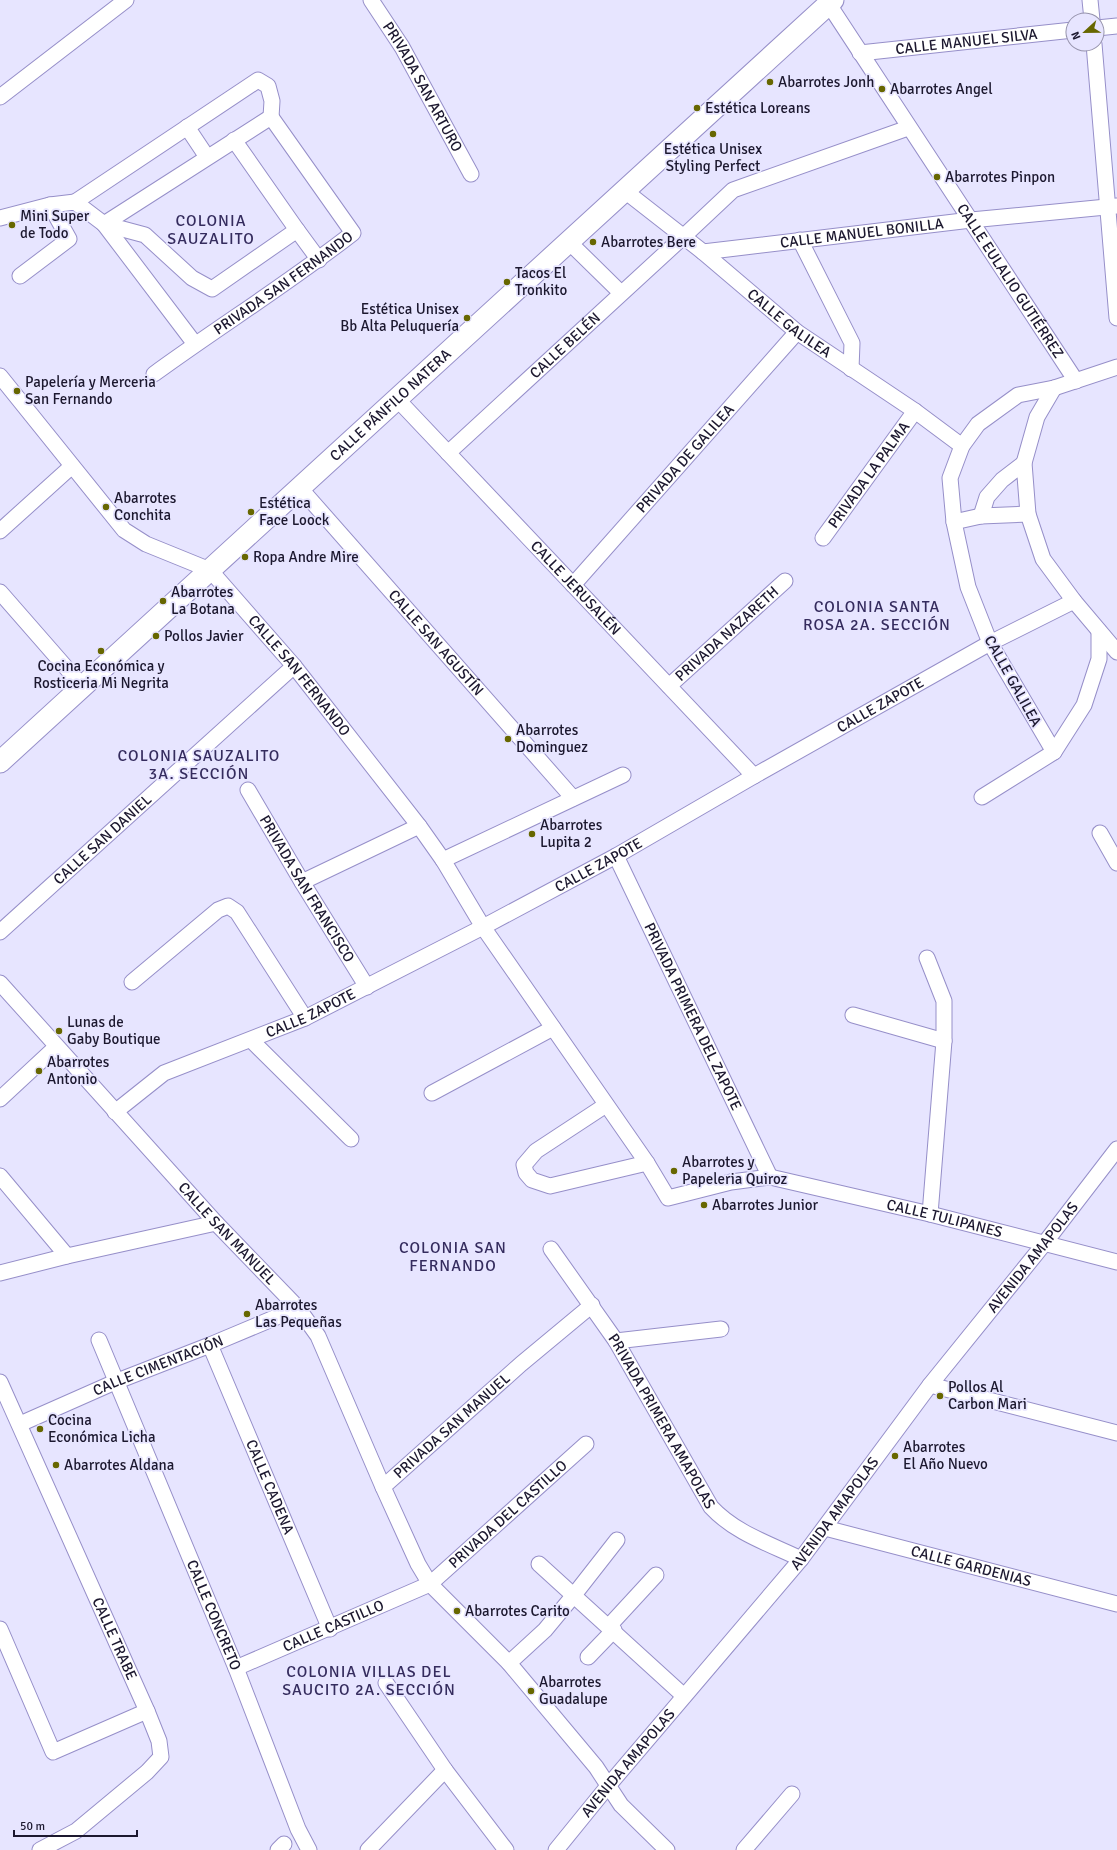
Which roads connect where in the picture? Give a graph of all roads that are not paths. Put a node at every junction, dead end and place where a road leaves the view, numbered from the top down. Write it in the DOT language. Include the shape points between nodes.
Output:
graph roads {
  1 [pos="126,0"];
  2 [pos="371,0"];
  3 [pos="1090,0"];
  4 [pos="830,1"];
  5 [pos="1091,12"];
  6 [pos="1117,26"];
  7 [pos="1105,27"];
  8 [pos="1065,31"];
  9 [pos="1095,52"];
  10 [pos="860,53"];
  11 [pos="0,97"];
  12 [pos="271,116"];
  13 [pos="187,127"];
  14 [pos="908,128"];
  15 [pos="234,140"];
  16 [pos="207,157"];
  17 [pos="471,174"];
  18 [pos="624,191"];
  19 [pos="75,202"];
  20 [pos="50,204"];
  21 [pos="1112,207"];
  22 [pos="0,218"];
  23 [pos="971,220"];
  24 [pos="104,224"];
  25 [pos="297,230"];
  26 [pos="683,237"];
  27 [pos="800,240"];
  28 [pos="569,242"];
  29 [pos="703,252"];
  30 [pos="319,260"];
  31 [pos="20,276"];
  32 [pos="621,293"];
  33 [pos="1117,318"];
  34 [pos="797,332"];
  35 [pos="195,344"];
  36 [pos="1117,367"];
  37 [pos="851,369"];
  38 [pos="154,374"];
  39 [pos="0,376"];
  40 [pos="1076,381"];
  41 [pos="1054,388"];
  42 [pos="397,399"];
  43 [pos="915,411"];
  44 [pos="962,446"];
  45 [pos="448,453"];
  46 [pos="1024,463"];
  47 [pos="72,466"];
  48 [pos="300,488"];
  49 [pos="1028,514"];
  50 [pos="981,516"];
  51 [pos="954,522"];
  52 [pos="0,531"];
  53 [pos="823,538"];
  54 [pos="210,570"];
  55 [pos="785,581"];
  56 [pos="573,585"];
  57 [pos="0,592"];
  58 [pos="1074,601"];
  59 [pos="1099,630"];
  60 [pos="990,643"];
  61 [pos="1117,652"];
  62 [pos="294,666"];
  63 [pos="83,686"];
  64 [pos="669,686"];
  65 [pos="1054,752"];
  66 [pos="0,762"];
  67 [pos="623,775"];
  68 [pos="754,776"];
  69 [pos="248,790"];
  70 [pos="982,797"];
  71 [pos="573,798"];
  72 [pos="419,826"];
  73 [pos="1100,833"];
  74 [pos="616,856"];
  75 [pos="443,860"];
  76 [pos="1117,863"];
  77 [pos="302,882"];
  78 [pos="483,927"];
  79 [pos="0,932"];
  80 [pos="927,958"];
  81 [pos="132,982"];
  82 [pos="0,984"];
  83 [pos="368,987"];
  84 [pos="853,1015"];
  85 [pos="305,1018"];
  86 [pos="553,1028"];
  87 [pos="251,1040"];
  88 [pos="944,1041"];
  89 [pos="56,1047"];
  90 [pos="432,1093"];
  91 [pos="0,1099"];
  92 [pos="606,1105"];
  93 [pos="115,1112"];
  94 [pos="351,1139"];
  95 [pos="1117,1149"];
  96 [pos="647,1163"];
  97 [pos="0,1176"];
  98 [pos="770,1177"];
  99 [pos="930,1214"];
  100 [pos="216,1223"];
  101 [pos="1044,1244"];
  102 [pos="551,1249"];
  103 [pos="67,1256"];
  104 [pos="1117,1262"];
  105 [pos="0,1273"];
  106 [pos="592,1305"];
  107 [pos="298,1308"];
  108 [pos="721,1329"];
  109 [pos="99,1340"];
  110 [pos="616,1341"];
  111 [pos="210,1345"];
  112 [pos="0,1382"];
  113 [pos="116,1382"];
  114 [pos="930,1385"];
  115 [pos="20,1424"];
  116 [pos="1117,1433"];
  117 [pos="586,1444"];
  118 [pos="383,1488"];
  119 [pos="825,1528"];
  120 [pos="617,1540"];
  121 [pos="801,1559"];
  122 [pos="539,1564"];
  123 [pos="656,1575"];
  124 [pos="430,1584"];
  125 [pos="574,1596"];
  126 [pos="1117,1604"];
  127 [pos="611,1628"];
  128 [pos="0,1629"];
  129 [pos="330,1629"];
  130 [pos="588,1657"];
  131 [pos="509,1663"];
  132 [pos="236,1668"];
  133 [pos="386,1683"];
  134 [pos="684,1696"];
  135 [pos="147,1711"];
  136 [pos="445,1770"];
  137 [pos="608,1786"];
  138 [pos="792,1794"];
  139 [pos="40,1850"];
  140 [pos="309,1850"];
  141 [pos="368,1850"];
  142 [pos="506,1850"];
  143 [pos="556,1850"];
  144 [pos="667,1850"];
  145 [pos="744,1850"];
  1 -- 11 [label="street"];
  2 -- 17 [label="street, PRIVADA SAN ARTURO" via="402,47"];
  3 -- 5 [label="street"];
  4 -- 10 [label="street, CALLE EULALIO GUTIÉRREZ"];
  4 -- 18 [label="main road, CALLE PÁNFILO NATERA"];
  6 -- 7 [label="street"];
  8 -- 10 [label="street, CALLE MANUEL SILVA"];
  9 -- 21 [label="street"];
  10 -- 14 [label="street, CALLE EULALIO GUTIÉRREZ"];
  12 -- 13 [label="street" via="272,101 268,86 258,80"];
  12 -- 15 [label="street"];
  12 -- 30 [label="street, PRIVADA SAN FERNANDO" via="353,233"];
  13 -- 16 [label="street"];
  13 -- 19 [label="street"];
  14 -- 23 [label="street, CALLE EULALIO GUTIÉRREZ"];
  14 -- 26 [label="street, CALLE BELÉN" via="733,190"];
  15 -- 16 [label="street"];
  15 -- 25 [label="street"];
  16 -- 24 [label="street"];
  18 -- 26 [label="street, CALLE GALILEA"];
  18 -- 28 [label="main road, CALLE PÁNFILO NATERA"];
  19 -- 20 [label="street"];
  19 -- 24 [label="street, PRIVADA SAN FERNANDO"];
  20 -- 22 [label="street"];
  20 -- 31 [label="street" via="69,239"];
  21 -- 23 [label="street, CALLE MANUEL BONILLA"];
  21 -- 33 [label="street"];
  23 -- 27 [label="street, CALLE MANUEL BONILLA"];
  23 -- 40 [label="street, CALLE EULALIO GUTIÉRREZ"];
  24 -- 25 [label="street" via="145,235 192,278 212,288"];
  24 -- 35 [label="street, PRIVADA SAN FERNANDO"];
  25 -- 30 [label="street"];
  26 -- 29 [label="street, CALLE GALILEA"];
  26 -- 32 [label="street, CALLE BELÉN"];
  27 -- 29 [label="street, CALLE MANUEL BONILLA"];
  27 -- 37 [label="street" via="852,343"];
  28 -- 32 [label="street"];
  28 -- 42 [label="main road, CALLE PÁNFILO NATERA"];
  29 -- 34 [label="street, CALLE GALILEA"];
  30 -- 35 [label="street, PRIVADA SAN FERNANDO"];
  32 -- 45 [label="street, CALLE BELÉN"];
  34 -- 37 [label="street, CALLE GALILEA"];
  34 -- 56 [label="street, PRIVADA DE GALILEA"];
  35 -- 38 [label="street"];
  36 -- 40 [label="street, CALLE GALILEA"];
  37 -- 43 [label="street, CALLE GALILEA"];
  39 -- 47 [label="street, CALLE SAN FERNANDO"];
  40 -- 41 [label="street, CALLE GALILEA"];
  41 -- 44 [label="street, CALLE GALILEA" via="1018,395 978,424"];
  41 -- 46 [label="street" via="1037,417"];
  42 -- 45 [label="street, CALLE JERUSALÉN"];
  42 -- 48 [label="main road, CALLE PÁNFILO NATERA"];
  43 -- 44 [label="street, CALLE GALILEA"];
  43 -- 53 [label="street, PRIVADA LA PALMA"];
  44 -- 51 [label="street, CALLE GALILEA" via="950,478"];
  45 -- 56 [label="street, CALLE JERUSALÉN"];
  46 -- 49 [label="street"];
  46 -- 50 [label="street" via="1002,480 987,497"];
  47 -- 52 [label="street"];
  47 -- 54 [label="street, CALLE SAN FERNANDO" via="124,530 146,544"];
  48 -- 54 [label="main road, CALLE PÁNFILO NATERA"];
  48 -- 71 [label="street, CALLE SAN AGUSTÍN"];
  49 -- 50 [label="street"];
  49 -- 58 [label="street" via="1043,559"];
  50 -- 51 [label="street"];
  51 -- 60 [label="street, CALLE GALILEA" via="968,587"];
  54 -- 62 [label="street, CALLE SAN FERNANDO"];
  54 -- 63 [label="main road, CALLE PÁNFILO NATERA"];
  55 -- 64 [label="street, PRIVADA NAZARETH"];
  56 -- 64 [label="street, CALLE JERUSALÉN"];
  57 -- 63 [label="street"];
  58 -- 59 [label="street"];
  58 -- 60 [label="street, CALLE ZAPOTE"];
  59 -- 61 [label="street"];
  59 -- 65 [label="street" via="1099,659 1084,705"];
  60 -- 65 [label="street, CALLE GALILEA"];
  60 -- 68 [label="street, CALLE ZAPOTE"];
  62 -- 72 [label="street, CALLE SAN FERNANDO"];
  62 -- 79 [label="street, CALLE SAN DANIEL"];
  63 -- 66 [label="main road, CALLE PÁNFILO NATERA"];
  64 -- 68 [label="street, CALLE JERUSALÉN"];
  65 -- 70 [label="street"];
  67 -- 71 [label="street"];
  68 -- 74 [label="street, CALLE ZAPOTE"];
  69 -- 77 [label="street, PRIVADA SAN FRANCISCO"];
  71 -- 75 [label="street"];
  72 -- 75 [label="street, CALLE SAN FERNANDO"];
  72 -- 77 [label="street"];
  73 -- 76 [label="street"];
  74 -- 78 [label="street, CALLE ZAPOTE"];
  74 -- 98 [label="street, PRIVADA PRIMERA DEL ZAPOTE"];
  75 -- 78 [label="street, CALLE SAN FERNANDO"];
  77 -- 83 [label="street, PRIVADA SAN FRANCISCO"];
  78 -- 83 [label="street, CALLE ZAPOTE"];
  78 -- 86 [label="street, CALLE SAN FERNANDO"];
  80 -- 88 [label="street" via="944,1001"];
  81 -- 85 [label="street" via="218,910 228,906 238,912"];
  82 -- 89 [label="street, CALLE SAN MANUEL"];
  83 -- 85 [label="street, CALLE ZAPOTE"];
  84 -- 88 [label="street"];
  85 -- 87 [label="street, CALLE ZAPOTE"];
  86 -- 90 [label="street"];
  86 -- 92 [label="street, CALLE SAN FERNANDO"];
  87 -- 93 [label="street, CALLE ZAPOTE" via="164,1072"];
  87 -- 94 [label="street"];
  88 -- 99 [label="street"];
  89 -- 91 [label="street"];
  89 -- 93 [label="street, CALLE SAN MANUEL"];
  92 -- 96 [label="street, CALLE SAN FERNANDO"];
  92 -- 96 [label="street" via="536,1151 524,1165 526,1173 532,1180 550,1186"];
  93 -- 100 [label="street, CALLE SAN MANUEL"];
  95 -- 101 [label="street, AVENIDA AMAPOLAS"];
  96 -- 98 [label="street, CALLE SAN FERNANDO" via="668,1198 731,1182"];
  97 -- 103 [label="street"];
  98 -- 99 [label="street, CALLE TULIPANES"];
  99 -- 101 [label="street, CALLE TULIPANES"];
  100 -- 103 [label="street"];
  100 -- 107 [label="street, CALLE SAN MANUEL"];
  101 -- 104 [label="street, CALLE TULIPANES"];
  101 -- 114 [label="street, AVENIDA AMAPOLAS"];
  102 -- 106 [label="street, PRIVADA PRIMERA AMAPOLAS"];
  103 -- 105 [label="street"];
  106 -- 110 [label="street, PRIVADA PRIMERA AMAPOLAS"];
  106 -- 118 [label="street, PRIVADA SAN MANUEL" via="521,1364"];
  107 -- 111 [label="street, CALLE CIMENTACIÓN"];
  107 -- 118 [label="street, CALLE SAN MANUEL" via="318,1336"];
  108 -- 110 [label="street"];
  109 -- 113 [label="street, CALLE CONCRETO"];
  110 -- 121 [label="street, PRIVADA PRIMERA AMAPOLAS" via="711,1507 734,1527"];
  111 -- 113 [label="street, CALLE CIMENTACIÓN"];
  111 -- 129 [label="street, CALLE CADENA"];
  112 -- 115 [label="street, CALLE TRABE"];
  113 -- 115 [label="street, CALLE CIMENTACIÓN"];
  113 -- 132 [label="street, CALLE CONCRETO"];
  114 -- 116 [label="street"];
  114 -- 119 [label="street, AVENIDA AMAPOLAS"];
  115 -- 135 [label="street, CALLE TRABE"];
  117 -- 124 [label="street, PRIVADA DEL CASTILLO"];
  118 -- 124 [label="street, CALLE SAN MANUEL"];
  119 -- 121 [label="street, AVENIDA AMAPOLAS"];
  119 -- 126 [label="street, CALLE GARDENIAS"];
  120 -- 125 [label="street"];
  121 -- 134 [label="street, AVENIDA AMAPOLAS"];
  122 -- 125 [label="street"];
  123 -- 127 [label="street"];
  124 -- 129 [label="street, CALLE CASTILLO"];
  124 -- 131 [label="street, CALLE SAN MANUEL"];
  125 -- 127 [label="street"];
  125 -- 131 [label="street" via="544,1630"];
  127 -- 130 [label="street"];
  127 -- 134 [label="street"];
  128 -- 135 [label="street" via="53,1752"];
  129 -- 132 [label="street, CALLE CASTILLO"];
  131 -- 137 [label="street, CALLE SAN MANUEL" via="596,1767"];
  132 -- 140 [label="street, CALLE CONCRETO" via="298,1829"];
  133 -- 136 [label="street"];
  134 -- 137 [label="street, AVENIDA AMAPOLAS"];
  135 -- 139 [label="street, CALLE TRABE" via="159,1741 161,1757 147,1772 76,1831"];
  136 -- 141 [label="street"];
  136 -- 142 [label="street"];
  137 -- 143 [label="street, AVENIDA AMAPOLAS"];
  137 -- 144 [label="street, CALLE SAN MANUEL" via="621,1805"];
  138 -- 145 [label="street"];
}
